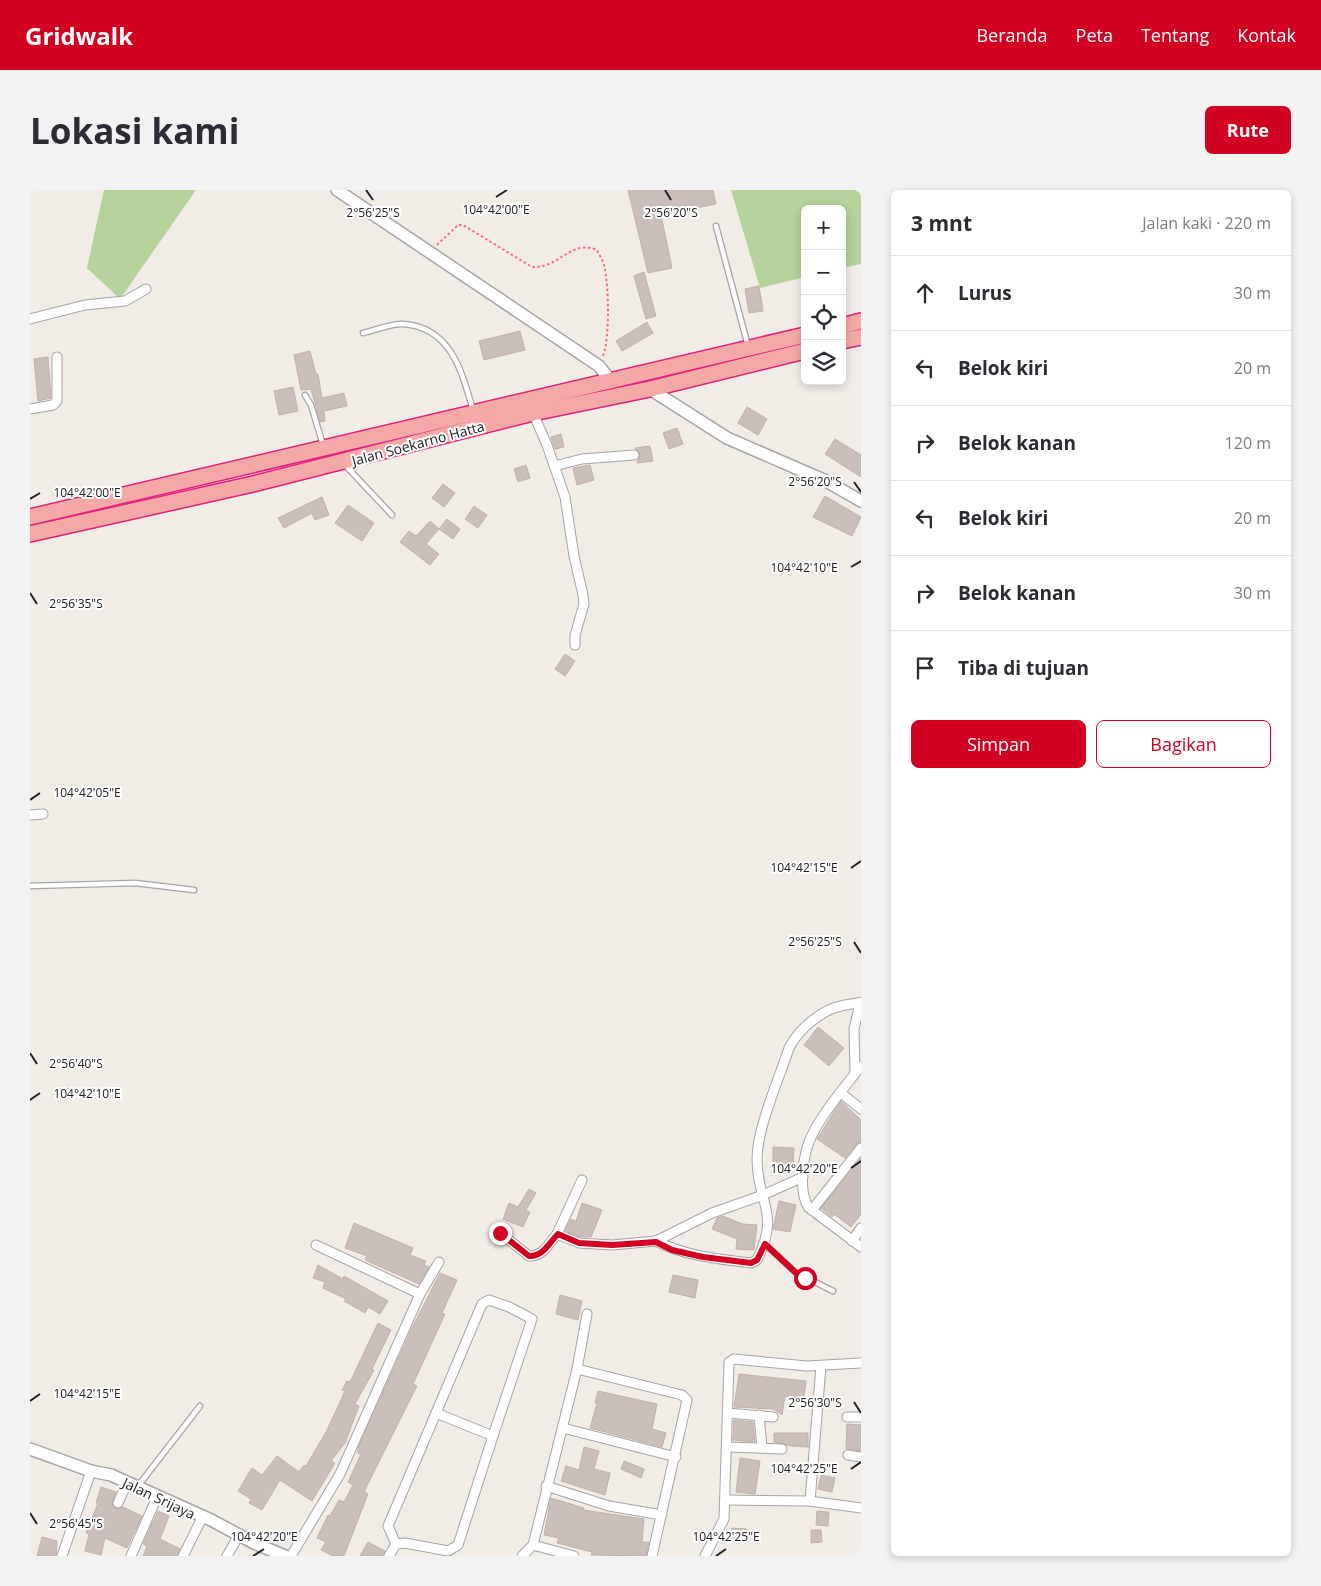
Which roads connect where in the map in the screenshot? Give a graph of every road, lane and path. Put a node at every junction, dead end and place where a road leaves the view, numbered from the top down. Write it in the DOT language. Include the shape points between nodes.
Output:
graph roads {
  1 [pos="337,190"];
  2 [pos="716,226"];
  3 [pos="430,252"];
  4 [pos="146,289"];
  5 [pos="30,319"];
  6 [pos="861,321"];
  7 [pos="846,325"];
  8 [pos="363,333"];
  9 [pos="801,336"];
  10 [pos="861,337"];
  11 [pos="846,340"];
  12 [pos="749,349"];
  13 [pos="801,352"];
  14 [pos="57,357"];
  15 [pos="599,366"];
  16 [pos="611,381"];
  17 [pos="650,389"];
  18 [pos="305,395"];
  19 [pos="30,409"];
  20 [pos="532,413"];
  21 [pos="474,414"];
  22 [pos="324,449"];
  23 [pos="634,455"];
  24 [pos="343,462"];
  25 [pos="554,466"];
  26 [pos="861,501"];
  27 [pos="392,515"];
  28 [pos="30,518"];
  29 [pos="30,534"];
  30 [pos="575,645"];
  31 [pos="43,814"];
  32 [pos="30,815"];
  33 [pos="30,886"];
  34 [pos="194,890"];
  35 [pos="860,1003"];
  36 [pos="858,1070"];
  37 [pos="841,1093"];
  38 [pos="861,1109"];
  39 [pos="861,1148"];
  40 [pos="803,1177"];
  41 [pos="582,1180"];
  42 [pos="763,1195"];
  43 [pos="812,1210"];
  44 [pos="861,1228"];
  45 [pos="500,1233"];
  46 [pos="558,1234"];
  47 [pos="852,1241"];
  48 [pos="656,1242"];
  49 [pos="765,1244"];
  50 [pos="316,1245"];
  51 [pos="861,1247"];
  52 [pos="438,1262"];
  53 [pos="833,1291"];
  54 [pos="420,1294"];
  55 [pos="588,1314"];
  56 [pos="861,1363"];
  57 [pos="821,1366"];
  58 [pos="577,1369"];
  59 [pos="200,1406"];
  60 [pos="436,1413"];
  61 [pos="728,1413"];
  62 [pos="759,1415"];
  63 [pos="773,1417"];
  64 [pos="847,1417"];
  65 [pos="861,1417"];
  66 [pos="563,1428"];
  67 [pos="493,1436"];
  68 [pos="728,1447"];
  69 [pos="762,1448"];
  70 [pos="782,1448"];
  71 [pos="30,1449"];
  72 [pos="848,1455"];
  73 [pos="676,1457"];
  74 [pos="861,1458"];
  75 [pos="91,1471"];
  76 [pos="132,1485"];
  77 [pos="546,1486"];
  78 [pos="157,1497"];
  79 [pos="726,1500"];
  80 [pos="810,1501"];
  81 [pos="118,1504"];
  82 [pos="861,1508"];
  83 [pos="662,1515"];
  84 [pos="202,1518"];
  85 [pos="239,1535"];
  86 [pos="396,1544"];
  87 [pos="533,1545"];
  88 [pos="269,1553"];
  89 [pos="62,1556"];
  90 [pos="131,1556"];
  91 [pos="183,1556"];
  92 [pos="227,1556"];
  93 [pos="284,1556"];
  94 [pos="291,1556"];
  95 [pos="389,1556"];
  96 [pos="522,1556"];
  97 [pos="574,1556"];
  98 [pos="652,1556"];
  99 [pos="705,1556"];
  100 [pos="713,1556"];
  1 -- 3 [label="street"];
  2 -- 12 [label="lane"];
  3 -- 15 [label="street"];
  3 -- 15 [label="path" via="458,225 532,267 559,260 577,246 597,250 604,264 608,327 608,343"];
  4 -- 5 [label="street" via="124,300 85,305"];
  6 -- 7 [label="highway"];
  8 -- 21 [label="lane" via="403,324 432,332 460,366"];
  9 -- 12 [label="highway, Jalan Soekarno Hatta"];
  10 -- 11 [label="highway"];
  12 -- 16 [label="highway, Jalan Soekarno Hatta"];
  13 -- 17 [label="highway, Jalan Soekarno Hatta"];
  14 -- 19 [label="street" via="57,401 53,405"];
  15 -- 16 [label="street"];
  16 -- 21 [label="highway, Jalan Soekarno Hatta"];
  17 -- 20 [label="highway, Jalan Soekarno Hatta"];
  17 -- 26 [label="street" via="727,438 826,481"];
  18 -- 22 [label="lane"];
  20 -- 24 [label="highway, Jalan Soekarno Hatta"];
  20 -- 25 [label="street"];
  21 -- 22 [label="highway, Jalan Soekarno Hatta"];
  22 -- 28 [label="highway, Jalan Soekarno Hatta"];
  23 -- 25 [label="street" via="582,459"];
  24 -- 27 [label="lane"];
  24 -- 29 [label="highway, Jalan Soekarno Hatta"];
  25 -- 30 [label="street" via="565,497 584,601 576,627"];
  31 -- 32 [label="street"];
  33 -- 34 [label="lane" via="135,883"];
  35 -- 36 [label="street" via="854,1029"];
  35 -- 42 [label="street" via="840,1006 810,1023 792,1041 758,1148"];
  36 -- 37 [label="street"];
  37 -- 38 [label="street"];
  37 -- 40 [label="street" via="812,1135"];
  39 -- 43 [label="street"];
  40 -- 42 [label="street"];
  40 -- 43 [label="street" via="805,1198"];
  41 -- 46 [label="street"];
  42 -- 48 [label="street" via="712,1213"];
  42 -- 49 [label="street" via="769,1214"];
  43 -- 47 [label="street"];
  44 -- 47 [label="street"];
  45 -- 46 [label="street" via="529,1256 542,1253"];
  46 -- 48 [label="street" via="579,1243"];
  47 -- 51 [label="street"];
  48 -- 49 [label="street" via="672,1250 703,1257 751,1263 757,1260"];
  49 -- 53 [label="lane" via="795,1272"];
  50 -- 54 [label="street"];
  52 -- 54 [label="street"];
  54 -- 94 [label="street" via="340,1474"];
  55 -- 58 [label="street"];
  56 -- 57 [label="street"];
  57 -- 61 [label="street" via="731,1360 728,1366"];
  57 -- 80 [label="street"];
  58 -- 66 [label="street"];
  58 -- 73 [label="street" via="686,1398 688,1403"];
  59 -- 76 [label="lane"];
  60 -- 67 [label="street"];
  60 -- 67 [label="street" via="482,1304 488,1300 510,1307 532,1319"];
  60 -- 86 [label="street" via="390,1519 390,1534"];
  61 -- 62 [label="street"];
  61 -- 68 [label="street"];
  62 -- 63 [label="street"];
  62 -- 69 [label="street"];
  64 -- 65 [label="street"];
  66 -- 73 [label="street"];
  66 -- 77 [label="street"];
  67 -- 86 [label="street" via="458,1544 448,1551"];
  68 -- 69 [label="street"];
  68 -- 79 [label="street"];
  69 -- 70 [label="street"];
  71 -- 75 [label="street, Jalan Srijaya"];
  72 -- 74 [label="street"];
  73 -- 83 [label="street"];
  75 -- 76 [label="street, Jalan Srijaya"];
  75 -- 89 [label="street"];
  76 -- 78 [label="street, Jalan Srijaya"];
  76 -- 81 [label="street"];
  77 -- 83 [label="street" via="609,1506"];
  77 -- 87 [label="street"];
  78 -- 84 [label="street, Jalan Srijaya"];
  78 -- 90 [label="street"];
  79 -- 80 [label="street"];
  79 -- 99 [label="street" via="721,1526"];
  80 -- 82 [label="street"];
  83 -- 98 [label="street"];
  84 -- 85 [label="street, Jalan Srijaya"];
  84 -- 91 [label="street"];
  85 -- 88 [label="street, Jalan Srijaya"];
  85 -- 92 [label="street"];
  86 -- 95 [label="street"];
  87 -- 96 [label="street"];
  87 -- 97 [label="street"];
  88 -- 93 [label="street, Jalan Srijaya"];
  99 -- 100 [label="street"];
}
